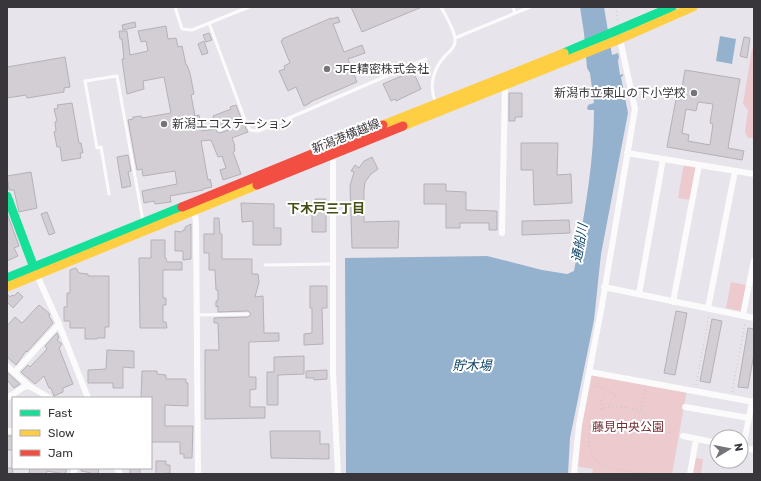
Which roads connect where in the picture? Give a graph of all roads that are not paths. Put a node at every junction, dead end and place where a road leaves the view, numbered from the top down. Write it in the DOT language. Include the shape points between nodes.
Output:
graph roads {
  1 [pos="175,7"];
  2 [pos="249,7"];
  3 [pos="441,7"];
  4 [pos="513,7"];
  5 [pos="530,7"];
  6 [pos="672,7"];
  7 [pos="693,7"];
  8 [pos="516,13"];
  9 [pos="209,23"];
  10 [pos="617,37"];
  11 [pos="455,38"];
  12 [pos="575,53"];
  13 [pos="426,59"];
  14 [pos="505,85"];
  15 [pos="436,103"];
  16 [pos="245,120"];
  17 [pos="219,130"];
  18 [pos="327,152"];
  19 [pos="627,153"];
  20 [pos="663,159"];
  21 [pos="699,165"];
  22 [pos="735,171"];
  23 [pos="754,174"];
  24 [pos="109,194"];
  25 [pos="7,196"];
  26 [pos="193,206"];
  27 [pos="143,222"];
  28 [pos="502,233"];
  29 [pos="754,260"];
  30 [pos="332,264"];
  31 [pos="265,265"];
  32 [pos="36,271"];
  33 [pos="7,278"];
  34 [pos="7,287"];
  35 [pos="604,287"];
  36 [pos="639,294"];
  37 [pos="673,302"];
  38 [pos="709,308"];
  39 [pos="248,314"];
  40 [pos="197,315"];
  41 [pos="745,316"];
  42 [pos="754,318"];
  43 [pos="59,324"];
  44 [pos="7,366"];
  45 [pos="15,372"];
  46 [pos="590,372"];
  47 [pos="29,386"];
  48 [pos="48,397"];
  49 [pos="88,397"];
  50 [pos="7,398"];
  51 [pos="753,402"];
  52 [pos="685,407"];
  53 [pos="748,418"];
  54 [pos="746,429"];
  55 [pos="683,436"];
  56 [pos="696,439"];
  57 [pos="709,441"];
  58 [pos="198,474"];
  59 [pos="338,474"];
  60 [pos="574,474"];
  61 [pos="690,474"];
  1 -- 9 [label="lane" via="182,29 192,30"];
  2 -- 9 [label="lane"];
  3 -- 11 [label="lane"];
  4 -- 8 [label="lane"];
  5 -- 8 [label="lane"];
  6 -- 10 [label="main road, 新潟港横越線"];
  7 -- 10 [label="main road, 新潟港横越線"];
  8 -- 11 [label="lane"];
  9 -- 16 [label="lane"];
  10 -- 12 [label="main road, 新潟港横越線"];
  10 -- 19 [label="street" via="635,109"];
  11 -- 15 [label="lane" via="454,46 436,70 431,86"];
  12 -- 14 [label="main road, 新潟港横越線"];
  12 -- 15 [label="main road, 新潟港横越線"];
  13 -- 16 [label="lane" via="259,131 250,130"];
  14 -- 18 [label="main road, 新潟港横越線"];
  14 -- 28 [label="street"];
  15 -- 18 [label="main road, 新潟港横越線"];
  16 -- 17 [label="lane"];
  18 -- 26 [label="main road, 新潟港横越線"];
  18 -- 30 [label="street" via="333,161"];
  19 -- 20 [label="street"];
  19 -- 35 [label="street"];
  20 -- 21 [label="street"];
  20 -- 36 [label="street"];
  21 -- 22 [label="street"];
  21 -- 37 [label="street"];
  22 -- 23 [label="street"];
  22 -- 38 [label="street"];
  24 -- 27 [label="lane" via="101,147 96,148 85,81 117,76"];
  25 -- 32 [label="main road"];
  26 -- 27 [label="main road, 新潟港横越線"];
  26 -- 32 [label="main road, 新潟港横越線"];
  26 -- 40 [label="street" via="196,223"];
  27 -- 32 [label="main road, 新潟港横越線"];
  29 -- 41 [label="street"];
  30 -- 31 [label="lane"];
  30 -- 59 [label="street" via="333,373"];
  32 -- 33 [label="main road, 新潟港横越線"];
  32 -- 34 [label="main road, 新潟港横越線"];
  32 -- 43 [label="street"];
  35 -- 36 [label="street"];
  35 -- 46 [label="street"];
  36 -- 37 [label="street"];
  37 -- 38 [label="street"];
  38 -- 41 [label="street"];
  39 -- 40 [label="lane"];
  40 -- 58 [label="street"];
  41 -- 42 [label="street"];
  43 -- 45 [label="street"];
  43 -- 49 [label="street"];
  44 -- 45 [label="street"];
  45 -- 47 [label="street"];
  46 -- 51 [label="street"];
  46 -- 60 [label="street" via="579,424"];
  47 -- 48 [label="street"];
  47 -- 50 [label="street"];
  51 -- 53 [label="street"];
  52 -- 53 [label="street"];
  53 -- 54 [label="street"];
  55 -- 56 [label="street"];
  56 -- 57 [label="street"];
  56 -- 61 [label="street"];
}
